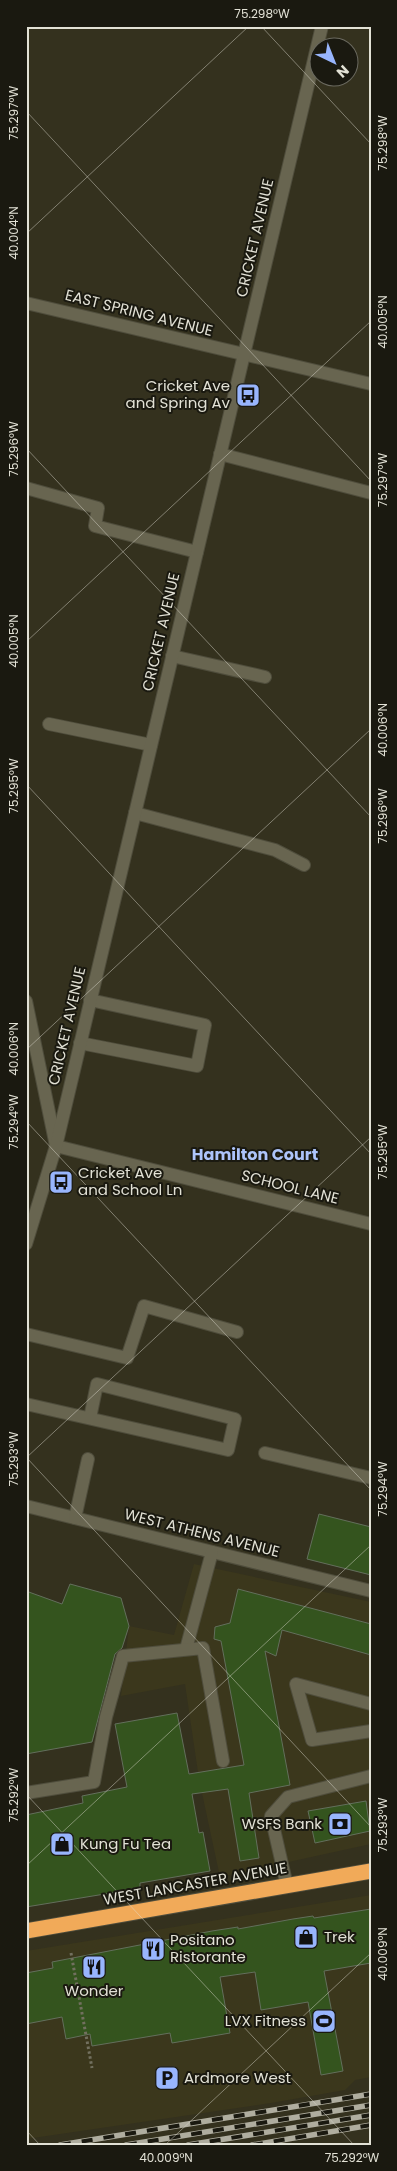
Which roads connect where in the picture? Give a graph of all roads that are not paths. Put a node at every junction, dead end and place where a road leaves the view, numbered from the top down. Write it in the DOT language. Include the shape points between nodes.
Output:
graph roads {
  1 [pos="322,26"];
  2 [pos="26,303"];
  3 [pos="243,356"];
  4 [pos="371,384"];
  5 [pos="220,454"];
  6 [pos="26,488"];
  7 [pos="371,493"];
  8 [pos="197,552"];
  9 [pos="172,656"];
  10 [pos="265,677"];
  11 [pos="49,724"];
  12 [pos="151,745"];
  13 [pos="135,813"];
  14 [pos="304,865"];
  15 [pos="90,1000"];
  16 [pos="26,1001"];
  17 [pos="80,1043"];
  18 [pos="56,1146"];
  19 [pos="371,1224"];
  20 [pos="26,1244"];
  21 [pos="237,1332"];
  22 [pos="26,1334"];
  23 [pos="26,1404"];
  24 [pos="90,1418"];
  25 [pos="265,1453"];
  26 [pos="88,1459"];
  27 [pos="371,1478"];
  28 [pos="26,1506"];
  29 [pos="76,1518"];
  30 [pos="212,1552"];
  31 [pos="371,1590"];
  32 [pos="186,1649"];
  33 [pos="371,1704"];
  34 [pos="371,1731"];
  35 [pos="223,1761"];
  36 [pos="371,1776"];
  37 [pos="26,1793"];
  38 [pos="371,1871"];
  39 [pos="287,1886"];
  40 [pos="26,1931"];
  1 -- 3 [label="street, CRICKET AVENUE"];
  2 -- 3 [label="street, EAST SPRING AVENUE"];
  3 -- 4 [label="street, EAST SPRING AVENUE"];
  3 -- 5 [label="street, CRICKET AVENUE"];
  5 -- 7 [label="street"];
  5 -- 8 [label="street, CRICKET AVENUE"];
  6 -- 8 [label="street" via="98,508 95,526"];
  8 -- 9 [label="street, CRICKET AVENUE"];
  9 -- 10 [label="street"];
  9 -- 12 [label="street, CRICKET AVENUE"];
  11 -- 12 [label="street"];
  12 -- 13 [label="street, CRICKET AVENUE"];
  13 -- 14 [label="street" via="275,850"];
  13 -- 15 [label="street, CRICKET AVENUE"];
  15 -- 17 [label="street, CRICKET AVENUE"];
  15 -- 17 [label="street" via="205,1025 197,1066"];
  16 -- 18 [label="street"];
  17 -- 18 [label="street, CRICKET AVENUE"];
  18 -- 19 [label="street, SCHOOL LANE"];
  18 -- 20 [label="street, CRICKET AVENUE"];
  21 -- 22 [label="street" via="144,1306 127,1358"];
  23 -- 24 [label="street"];
  24 -- 24 [label="street" via="228,1450 235,1419 97,1384"];
  25 -- 27 [label="street"];
  26 -- 29 [label="street"];
  28 -- 29 [label="street, WEST ATHENS AVENUE"];
  29 -- 30 [label="street, WEST ATHENS AVENUE"];
  30 -- 31 [label="street, WEST ATHENS AVENUE"];
  30 -- 32 [label="street"];
  32 -- 35 [label="street" via="203,1648"];
  32 -- 37 [label="street" via="123,1656 106,1717 94,1782"];
  33 -- 34 [label="street" via="296,1684 312,1740"];
  36 -- 39 [label="street" via="288,1797 271,1816"];
  38 -- 39 [label="highway, WEST LANCASTER AVENUE"];
  39 -- 40 [label="highway, WEST LANCASTER AVENUE"];
}
